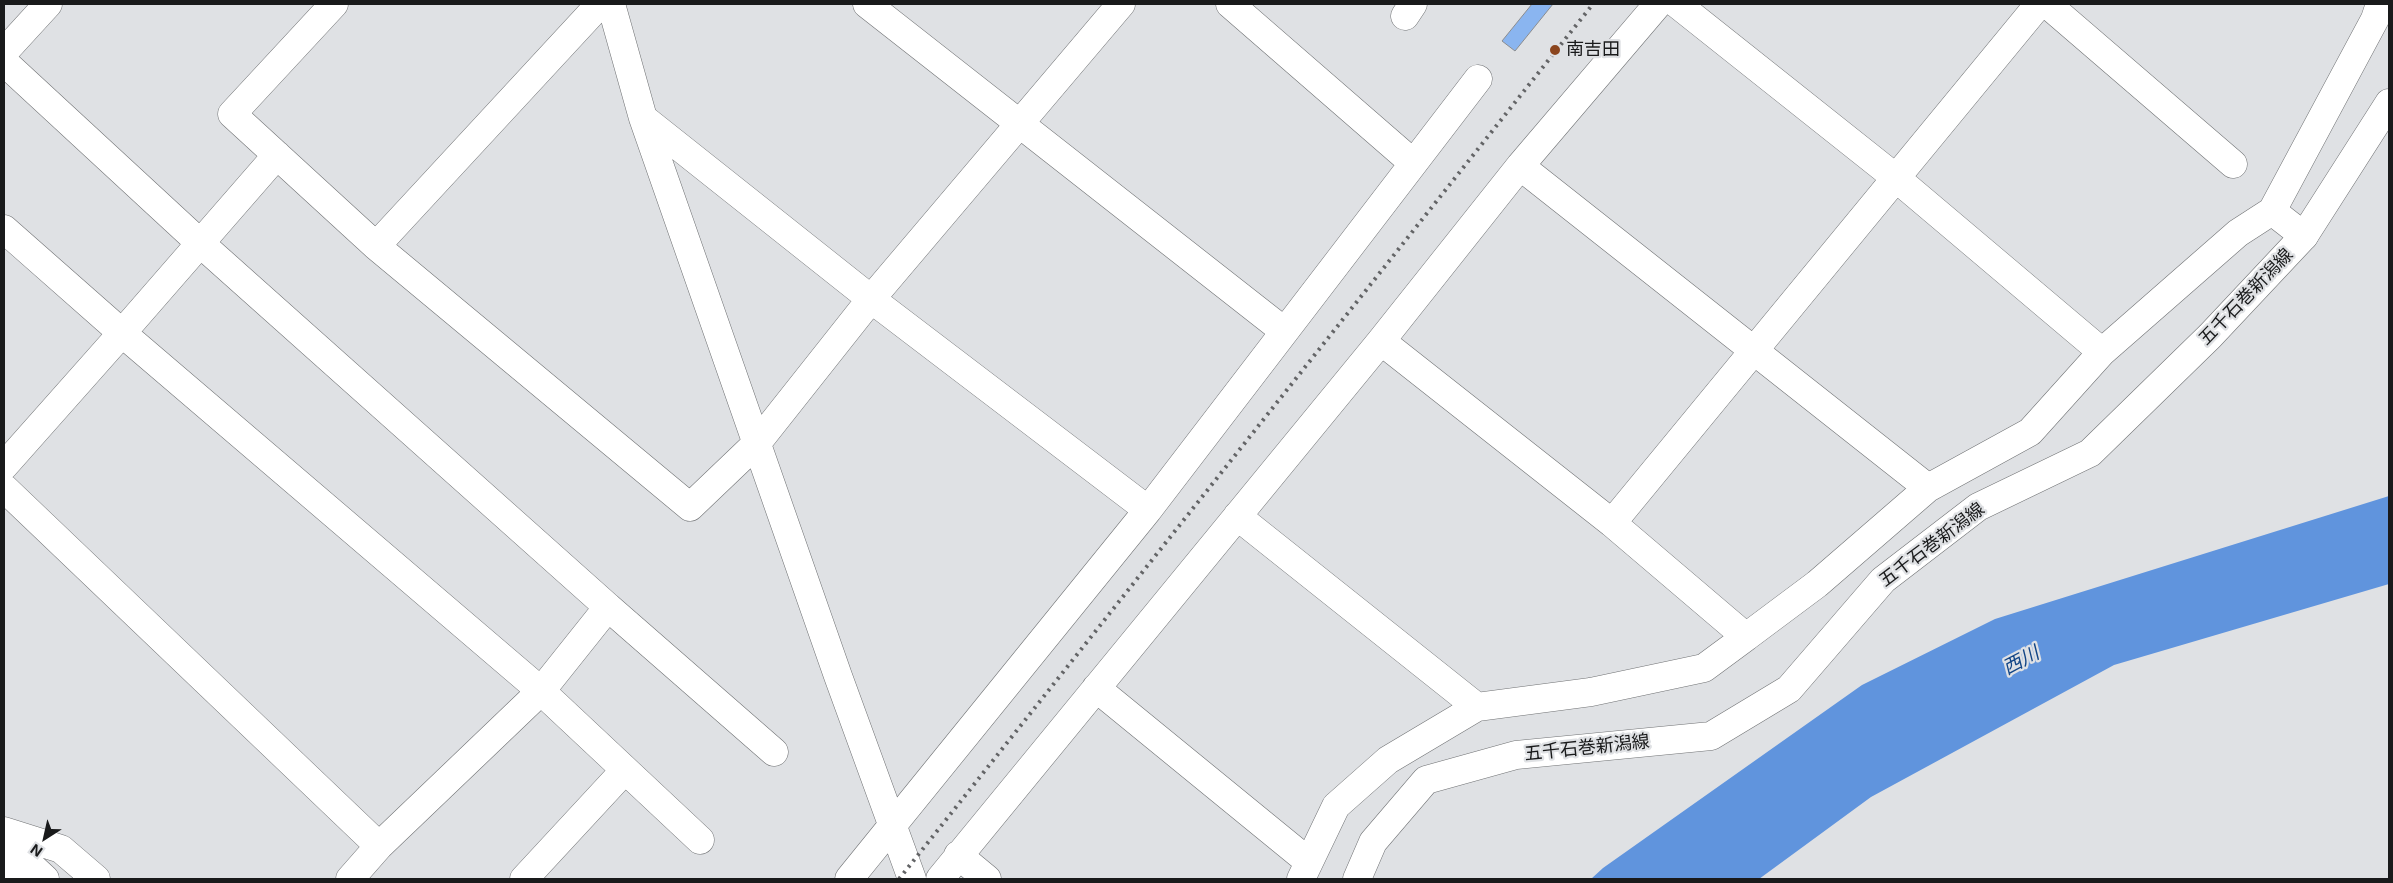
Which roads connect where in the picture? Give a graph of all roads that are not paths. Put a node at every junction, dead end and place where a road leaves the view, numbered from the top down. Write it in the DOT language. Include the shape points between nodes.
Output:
graph roads {
  1 [pos="48,4"];
  2 [pos="334,4"];
  3 [pos="600,4"];
  4 [pos="611,4"];
  5 [pos="867,4"];
  6 [pos="1121,4"];
  7 [pos="1230,4"];
  8 [pos="1658,4"];
  9 [pos="1677,4"];
  10 [pos="2039,4"];
  11 [pos="2047,4"];
  12 [pos="2380,4"];
  13 [pos="4,52"];
  14 [pos="4,62"];
  15 [pos="1478,78"];
  16 [pos="2389,103"];
  17 [pos="643,118"];
  18 [pos="1021,122"];
  19 [pos="277,154"];
  20 [pos="1413,163"];
  21 [pos="2233,164"];
  22 [pos="1520,166"];
  23 [pos="1896,178"];
  24 [pos="2272,211"];
  25 [pos="4,229"];
  26 [pos="2304,236"];
  27 [pos="200,243"];
  28 [pos="376,246"];
  29 [pos="871,299"];
  30 [pos="1284,331"];
  31 [pos="122,333"];
  32 [pos="1381,341"];
  33 [pos="1754,350"];
  34 [pos="2102,352"];
  35 [pos="757,443"];
  36 [pos="4,466"];
  37 [pos="4,488"];
  38 [pos="1928,488"];
  39 [pos="1148,510"];
  40 [pos="1237,516"];
  41 [pos="1612,523"];
  42 [pos="608,608"];
  43 [pos="1746,637"];
  44 [pos="1096,688"];
  45 [pos="541,691"];
  46 [pos="1478,707"];
  47 [pos="774,752"];
  48 [pos="624,771"];
  49 [pos="893,826"];
  50 [pos="4,830"];
  51 [pos="700,840"];
  52 [pos="4,841"];
  53 [pos="379,846"];
  54 [pos="958,855"];
  55 [pos="4,862"];
  56 [pos="1305,870"];
  57 [pos="12,879"];
  58 [pos="45,879"];
  59 [pos="96,879"];
  60 [pos="350,879"];
  61 [pos="524,879"];
  62 [pos="849,879"];
  63 [pos="912,879"];
  64 [pos="940,879"];
  65 [pos="987,879"];
  66 [pos="1356,879"];
  1 -- 13 [label="street"];
  2 -- 19 [label="street" via="232,114"];
  3 -- 28 [label="street"];
  4 -- 17 [label="street"];
  5 -- 18 [label="street"];
  6 -- 18 [label="street"];
  7 -- 20 [label="street"];
  8 -- 22 [label="street"];
  9 -- 23 [label="street"];
  10 -- 23 [label="street"];
  11 -- 21 [label="street"];
  12 -- 24 [label="street" via="2375,19"];
  14 -- 27 [label="street"];
  15 -- 20 [label="street"];
  16 -- 26 [label="street, 五千石巻新潟線"];
  17 -- 29 [label="street"];
  17 -- 35 [label="street"];
  18 -- 29 [label="street"];
  18 -- 30 [label="street"];
  19 -- 27 [label="street"];
  19 -- 28 [label="street"];
  20 -- 30 [label="street"];
  22 -- 32 [label="street"];
  22 -- 33 [label="street"];
  23 -- 33 [label="street"];
  23 -- 34 [label="street"];
  24 -- 26 [label="street"];
  24 -- 34 [label="street" via="2238,233"];
  25 -- 31 [label="street"];
  26 -- 66 [label="street, 五千石巻新潟線" via="2210,336 2090,453 1978,507 1883,580 1789,689 1711,736 1516,755 1426,780 1373,842"];
  27 -- 31 [label="street"];
  27 -- 42 [label="street"];
  28 -- 35 [label="street" via="690,507"];
  29 -- 35 [label="street"];
  29 -- 39 [label="street"];
  30 -- 39 [label="street"];
  31 -- 36 [label="street"];
  31 -- 45 [label="street"];
  32 -- 40 [label="street"];
  32 -- 41 [label="street"];
  33 -- 38 [label="street"];
  33 -- 41 [label="street"];
  34 -- 38 [label="street" via="2030,432"];
  35 -- 49 [label="street"];
  37 -- 53 [label="street"];
  38 -- 43 [label="street" via="1817,584"];
  39 -- 49 [label="street"];
  40 -- 44 [label="street"];
  40 -- 46 [label="street"];
  41 -- 43 [label="street"];
  42 -- 45 [label="street"];
  42 -- 47 [label="street"];
  43 -- 46 [label="street" via="1704,668 1591,692"];
  44 -- 54 [label="street"];
  44 -- 56 [label="street"];
  45 -- 48 [label="street"];
  45 -- 53 [label="street"];
  46 -- 56 [label="street" via="1388,760 1336,806"];
  48 -- 51 [label="street"];
  48 -- 61 [label="street"];
  49 -- 62 [label="street"];
  49 -- 63 [label="street"];
  50 -- 59 [label="street" via="61,849"];
  52 -- 58 [label="street"];
  53 -- 60 [label="street"];
  54 -- 64 [label="street"];
  54 -- 65 [label="street"];
  55 -- 57 [label="street"];
}
